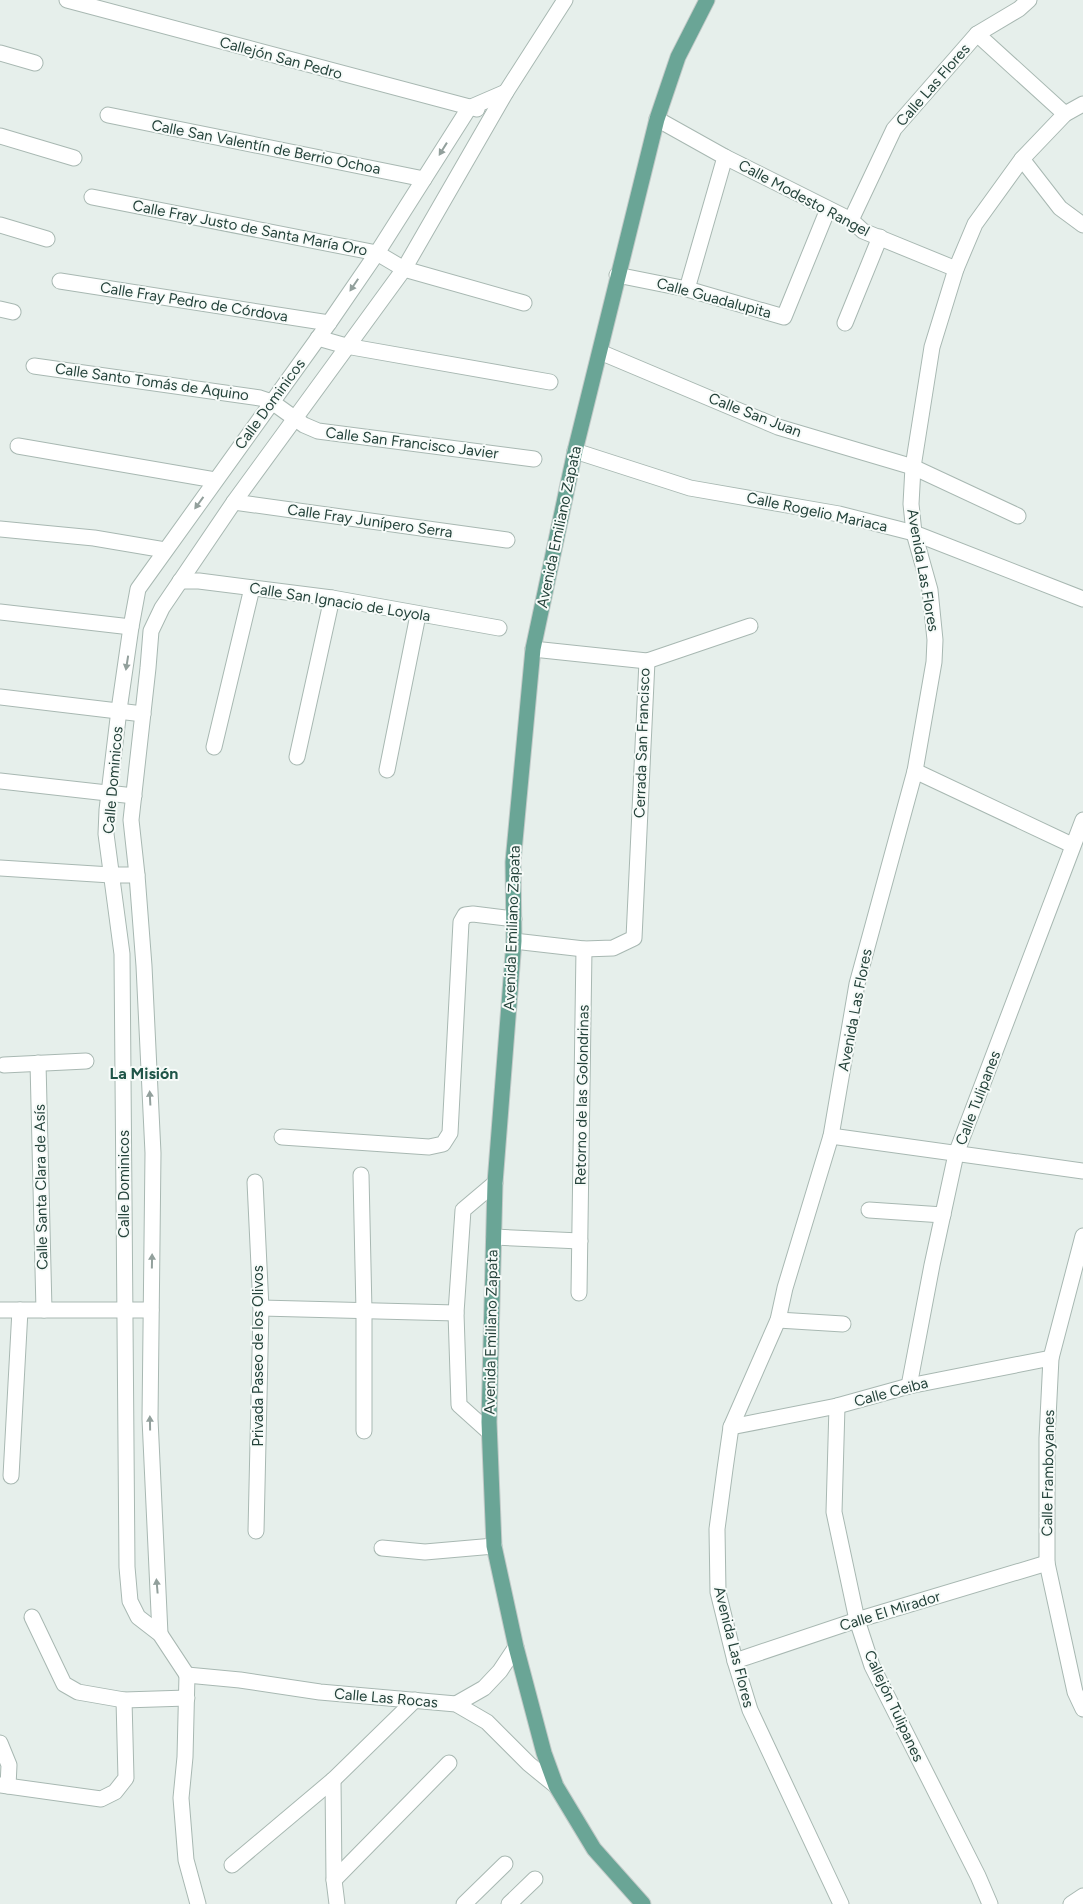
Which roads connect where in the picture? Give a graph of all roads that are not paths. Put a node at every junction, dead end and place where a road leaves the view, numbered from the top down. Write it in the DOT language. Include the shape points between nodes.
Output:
graph roads {
  1 [pos="67,0"];
  2 [pos="566,0"];
  3 [pos="707,0"];
  4 [pos="1029,0"];
  5 [pos="977,34"];
  6 [pos="0,53"];
  7 [pos="34,63"];
  8 [pos="506,92"];
  9 [pos="1083,104"];
  10 [pos="469,108"];
  11 [pos="496,112"];
  12 [pos="1065,114"];
  13 [pos="108,115"];
  14 [pos="657,119"];
  15 [pos="0,136"];
  16 [pos="725,157"];
  17 [pos="74,158"];
  18 [pos="1022,159"];
  19 [pos="424,179"];
  20 [pos="92,197"];
  21 [pos="828,209"];
  22 [pos="851,220"];
  23 [pos="0,224"];
  24 [pos="1083,225"];
  25 [pos="880,237"];
  26 [pos="47,239"];
  27 [pos="377,253"];
  28 [pos="404,269"];
  29 [pos="956,269"];
  30 [pos="617,274"];
  31 [pos="60,282"];
  32 [pos="687,289"];
  33 [pos="524,304"];
  34 [pos="329,323"];
  35 [pos="845,323"];
  36 [pos="318,338"];
  37 [pos="346,346"];
  38 [pos="600,352"];
  39 [pos="34,366"];
  40 [pos="550,382"];
  41 [pos="272,402"];
  42 [pos="293,419"];
  43 [pos="18,446"];
  44 [pos="575,451"];
  45 [pos="534,459"];
  46 [pos="913,467"];
  47 [pos="215,480"];
  48 [pos="234,502"];
  49 [pos="1018,516"];
  50 [pos="0,529"];
  51 [pos="914,533"];
  52 [pos="507,540"];
  53 [pos="164,550"];
  54 [pos="180,581"];
  55 [pos="252,588"];
  56 [pos="332,598"];
  57 [pos="1083,600"];
  58 [pos="0,612"];
  59 [pos="418,614"];
  60 [pos="750,626"];
  61 [pos="131,627"];
  62 [pos="499,628"];
  63 [pos="533,649"];
  64 [pos="647,661"];
  65 [pos="0,697"];
  66 [pos="119,710"];
  67 [pos="143,714"];
  68 [pos="214,747"];
  69 [pos="297,756"];
  70 [pos="387,770"];
  71 [pos="915,771"];
  72 [pos="0,781"];
  73 [pos="109,792"];
  74 [pos="134,796"];
  75 [pos="1083,820"];
  76 [pos="1072,845"];
  77 [pos="0,868"];
  78 [pos="111,875"];
  79 [pos="137,875"];
  80 [pos="514,919"];
  81 [pos="514,941"];
  82 [pos="584,949"];
  83 [pos="148,1059"];
  84 [pos="86,1060"];
  85 [pos="124,1061"];
  86 [pos="38,1063"];
  87 [pos="4,1065"];
  88 [pos="831,1136"];
  89 [pos="282,1137"];
  90 [pos="956,1154"];
  91 [pos="1083,1171"];
  92 [pos="361,1175"];
  93 [pos="255,1182"];
  94 [pos="495,1183"];
  95 [pos="869,1210"];
  96 [pos="943,1215"];
  97 [pos="494,1236"];
  98 [pos="1083,1236"];
  99 [pos="580,1241"];
  100 [pos="579,1293"];
  101 [pos="261,1308"];
  102 [pos="125,1309"];
  103 [pos="0,1310"];
  104 [pos="20,1310"];
  105 [pos="44,1310"];
  106 [pos="151,1310"];
  107 [pos="364,1311"];
  108 [pos="456,1313"];
  109 [pos="778,1320"];
  110 [pos="843,1324"];
  111 [pos="1051,1358"];
  112 [pos="909,1386"];
  113 [pos="837,1406"];
  114 [pos="7,1409"];
  115 [pos="731,1428"];
  116 [pos="364,1431"];
  117 [pos="489,1432"];
  118 [pos="11,1476"];
  119 [pos="256,1530"];
  120 [pos="494,1546"];
  121 [pos="382,1548"];
  122 [pos="1047,1563"];
  123 [pos="32,1617"];
  124 [pos="857,1620"];
  125 [pos="160,1634"];
  126 [pos="516,1648"];
  127 [pos="735,1661"];
  128 [pos="187,1675"];
  129 [pos="187,1698"];
  130 [pos="124,1700"];
  131 [pos="415,1700"];
  132 [pos="456,1704"];
  133 [pos="1083,1709"];
  134 [pos="0,1743"];
  135 [pos="449,1762"];
  136 [pos="333,1780"];
  137 [pos="4,1786"];
  138 [pos="556,1786"];
  139 [pos="505,1864"];
  140 [pos="232,1865"];
  141 [pos="535,1879"];
  142 [pos="334,1880"];
  143 [pos="1083,1896"];
  144 [pos="198,1904"];
  145 [pos="337,1904"];
  146 [pos="464,1904"];
  147 [pos="509,1904"];
  148 [pos="643,1904"];
  149 [pos="840,1904"];
  150 [pos="990,1904"];
  151 [pos="1072,1904"];
  1 -- 10 [label="street, Callejón San Pedro"];
  2 -- 8 [label="street, Calle Dominicos"];
  3 -- 14 [label="main road, Avenida Emiliano Zapata" via="678,56"];
  4 -- 5 [label="street, Calle Las Flores"];
  5 -- 12 [label="street"];
  5 -- 22 [label="street, Calle Las Flores" via="894,129"];
  6 -- 7 [label="street"];
  8 -- 10 [label="street"];
  8 -- 11 [label="street, Calle Dominicos"];
  9 -- 12 [label="street, Avenida Las Flores"];
  10 -- 11 [label="street, Callejón San Pedro"];
  10 -- 19 [label="street, Calle Dominicos, one-way"];
  11 -- 28 [label="street, Calle Dominicos"];
  12 -- 18 [label="street, Avenida Las Flores"];
  13 -- 19 [label="street, Calle San Valentín de Berrio Ochoa"];
  14 -- 16 [label="street, Calle Modesto Rangel"];
  14 -- 30 [label="main road, Avenida Emiliano Zapata"];
  15 -- 17 [label="street"];
  16 -- 21 [label="street, Calle Modesto Rangel"];
  16 -- 32 [label="street"];
  18 -- 24 [label="street" via="1060,208"];
  18 -- 29 [label="street, Avenida Las Flores" via="975,224"];
  19 -- 27 [label="street, Calle Dominicos"];
  20 -- 27 [label="street, Calle Fray Justo de Santa María Oro"];
  21 -- 22 [label="street, Calle Modesto Rangel"];
  21 -- 32 [label="street, Calle Guadalupita" via="784,317"];
  22 -- 25 [label="street, Calle Modesto Rangel" via="863,231"];
  23 -- 26 [label="street"];
  25 -- 29 [label="street, Calle Modesto Rangel"];
  25 -- 35 [label="street"];
  27 -- 28 [label="street, Calle Fray Justo de Santa María Oro"];
  27 -- 34 [label="street, Calle Dominicos, one-way"];
  28 -- 33 [label="street, Calle Fray Justo de Santa María Oro"];
  28 -- 37 [label="street, Calle Dominicos"];
  29 -- 46 [label="street, Avenida Las Flores" via="932,347"];
  30 -- 32 [label="street, Calle Guadalupita"];
  30 -- 38 [label="main road, Avenida Emiliano Zapata"];
  31 -- 34 [label="street, Calle Fray Pedro de Córdova"];
  34 -- 36 [label="street, Calle Dominicos"];
  36 -- 37 [label="street"];
  36 -- 41 [label="street, Calle Dominicos"];
  37 -- 40 [label="street"];
  37 -- 42 [label="street, Calle Dominicos"];
  38 -- 44 [label="main road, Avenida Emiliano Zapata"];
  38 -- 46 [label="street, Calle San Juan" via="778,426"];
  39 -- 41 [label="street, Calle Santo Tomás de Aquino"];
  41 -- 42 [label="street, Calle Santo Tomás de Aquino"];
  41 -- 47 [label="street, Calle Dominicos"];
  42 -- 45 [label="street, Calle San Francisco Javier" via="318,431"];
  42 -- 48 [label="street, Calle Dominicos"];
  43 -- 47 [label="street"];
  44 -- 51 [label="street, Calle Rogelio Mariaca" via="690,488 839,514"];
  44 -- 63 [label="main road, Avenida Emiliano Zapata"];
  46 -- 49 [label="street, Calle San Juan"];
  46 -- 51 [label="street, Avenida Las Flores" via="911,504"];
  47 -- 53 [label="street, Calle Dominicos, one-way"];
  48 -- 52 [label="street, Calle Fray Junípero Serra"];
  48 -- 54 [label="street, Calle Dominicos"];
  50 -- 53 [label="street" via="94,538"];
  51 -- 57 [label="street, Calle Rogelio Mariaca"];
  51 -- 71 [label="street, Avenida Las Flores" via="930,590 935,640"];
  53 -- 61 [label="street, Calle Dominicos" via="138,589"];
  54 -- 55 [label="street, Calle San Ignacio de Loyola"];
  54 -- 67 [label="street, Calle Dominicos" via="151,631"];
  55 -- 56 [label="street, Calle San Ignacio de Loyola"];
  55 -- 68 [label="street"];
  56 -- 59 [label="street, Calle San Ignacio de Loyola"];
  56 -- 69 [label="street"];
  58 -- 61 [label="street"];
  59 -- 62 [label="street, Calle San Ignacio de Loyola"];
  59 -- 70 [label="street"];
  60 -- 64 [label="street"];
  61 -- 66 [label="street, Calle Dominicos, one-way"];
  63 -- 64 [label="street, Cerrada San Francisco"];
  63 -- 80 [label="main road, Avenida Emiliano Zapata" via="513,862"];
  64 -- 82 [label="street, Cerrada San Francisco" via="634,938 613,948"];
  65 -- 66 [label="street"];
  66 -- 67 [label="street"];
  66 -- 73 [label="street, Calle Dominicos"];
  67 -- 74 [label="street, Calle Dominicos"];
  71 -- 76 [label="street"];
  71 -- 88 [label="street, Avenida Las Flores" via="857,984"];
  72 -- 73 [label="street"];
  73 -- 74 [label="street"];
  73 -- 78 [label="street, Calle Dominicos" via="106,834"];
  74 -- 79 [label="street, Calle Dominicos" via="131,820"];
  75 -- 76 [label="street, Calle Tulipanes"];
  76 -- 90 [label="street, Calle Tulipanes"];
  77 -- 78 [label="street"];
  78 -- 79 [label="street"];
  78 -- 85 [label="street, Calle Dominicos" via="122,954"];
  79 -- 83 [label="street, Calle Dominicos"];
  80 -- 81 [label="main road, Avenida Emiliano Zapata"];
  80 -- 89 [label="street" via="473,914 465,915 461,922 450,1133 443,1144 429,1147"];
  81 -- 82 [label="street"];
  81 -- 94 [label="main road, Avenida Emiliano Zapata"];
  82 -- 99 [label="street, Retorno de las Golondrinas"];
  83 -- 85 [label="street"];
  106 -- 83 [label="street, Calle Dominicos, one-way" via="153,1154"];
  84 -- 86 [label="street"];
  85 -- 102 [label="street, Calle Dominicos"];
  86 -- 87 [label="street"];
  86 -- 105 [label="street, Calle Santa Clara de Asís"];
  88 -- 90 [label="street"];
  88 -- 109 [label="street, Avenida Las Flores"];
  90 -- 91 [label="street"];
  90 -- 96 [label="street, Calle Tulipanes"];
  92 -- 107 [label="street"];
  93 -- 101 [label="street, Privada Paseo de los Olivos"];
  94 -- 97 [label="main road, Avenida Emiliano Zapata"];
  94 -- 108 [label="street" via="463,1210"];
  95 -- 96 [label="street"];
  96 -- 112 [label="street, Calle Tulipanes"];
  97 -- 99 [label="street"];
  97 -- 117 [label="main road, Avenida Emiliano Zapata"];
  98 -- 111 [label="street, Calle Framboyanes"];
  99 -- 100 [label="street, Retorno de las Golondrinas"];
  101 -- 107 [label="street"];
  101 -- 119 [label="street, Privada Paseo de los Olivos"];
  102 -- 105 [label="street"];
  102 -- 106 [label="street"];
  102 -- 125 [label="street, Calle Dominicos" via="130,1601 138,1617"];
  103 -- 104 [label="street"];
  104 -- 105 [label="street"];
  104 -- 114 [label="street"];
  125 -- 106 [label="street, Calle Dominicos, one-way" via="150,1419"];
  107 -- 108 [label="street"];
  107 -- 116 [label="street"];
  108 -- 117 [label="street" via="459,1405"];
  109 -- 110 [label="street"];
  109 -- 115 [label="street, Avenida Las Flores"];
  111 -- 112 [label="street, Calle Ceiba"];
  111 -- 122 [label="street, Calle Framboyanes"];
  112 -- 113 [label="street, Calle Ceiba"];
  113 -- 115 [label="street, Calle Ceiba"];
  113 -- 124 [label="street, Callejón Tulipanes" via="834,1512"];
  114 -- 118 [label="street"];
  115 -- 127 [label="street, Avenida Las Flores" via="717,1529 718,1592"];
  117 -- 120 [label="main road, Avenida Emiliano Zapata"];
  120 -- 121 [label="street" via="425,1552"];
  120 -- 126 [label="main road, Avenida Emiliano Zapata"];
  122 -- 124 [label="street, Calle El Mirador"];
  122 -- 133 [label="street, Calle Framboyanes" via="1075,1692"];
  123 -- 130 [label="street" via="64,1684 78,1692"];
  124 -- 127 [label="street, Calle El Mirador"];
  124 -- 150 [label="street, Callejón Tulipanes" via="872,1666"];
  125 -- 128 [label="street, Calle Dominicos"];
  126 -- 132 [label="street" via="484,1688"];
  126 -- 138 [label="main road, Avenida Emiliano Zapata"];
  127 -- 149 [label="street, Avenida Las Flores" via="750,1710"];
  128 -- 129 [label="street"];
  128 -- 131 [label="street, Calle Las Rocas"];
  129 -- 130 [label="street"];
  129 -- 144 [label="street" via="181,1798 186,1860"];
  130 -- 137 [label="street" via="126,1778 115,1792 101,1799"];
  131 -- 132 [label="street, Calle Las Rocas"];
  131 -- 136 [label="street"];
  132 -- 138 [label="street, Calle Las Rocas" via="487,1722"];
  134 -- 137 [label="street" via="8,1765"];
  135 -- 142 [label="street"];
  136 -- 140 [label="street"];
  136 -- 142 [label="street"];
  138 -- 148 [label="main road, Avenida Emiliano Zapata" via="594,1849"];
  139 -- 146 [label="street"];
  141 -- 147 [label="street"];
  142 -- 145 [label="street"];
  143 -- 151 [label="street"];
}
